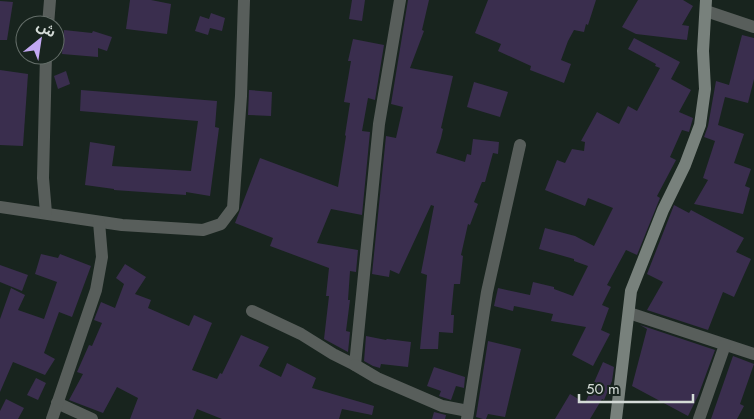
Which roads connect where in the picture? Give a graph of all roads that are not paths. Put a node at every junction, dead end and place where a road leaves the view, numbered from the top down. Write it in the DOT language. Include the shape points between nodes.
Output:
graph roads {
  1 [pos="50,0"];
  2 [pos="244,0"];
  3 [pos="400,0"];
  4 [pos="706,6"];
  5 [pos="49,15"];
  6 [pos="754,27"];
  7 [pos="46,65"];
  8 [pos="520,146"];
  9 [pos="0,207"];
  10 [pos="46,213"];
  11 [pos="99,222"];
  12 [pos="252,311"];
  13 [pos="629,313"];
  14 [pos="725,345"];
  15 [pos="754,354"];
  16 [pos="356,365"];
  17 [pos="57,404"];
  18 [pos="468,415"];
  19 [pos="52,419"];
  20 [pos="92,419"];
  21 [pos="616,419"];
  22 [pos="699,419"];
  1 -- 5 [label="street"];
  2 -- 11 [label="street" via="241,106 233,208 221,224 203,230"];
  3 -- 16 [label="street" via="379,124"];
  4 -- 6 [label="street"];
  4 -- 13 [label="street" via="705,88 700,125 637,275 631,291"];
  7 -- 10 [label="street" via="43,178"];
  8 -- 18 [label="street" via="487,292"];
  9 -- 10 [label="street"];
  10 -- 11 [label="street"];
  11 -- 17 [label="street" via="102,257 96,290"];
  12 -- 16 [label="street"];
  13 -- 14 [label="street"];
  13 -- 21 [label="street"];
  14 -- 15 [label="street"];
  14 -- 22 [label="street"];
  16 -- 18 [label="street" via="377,378"];
  17 -- 19 [label="street"];
  17 -- 20 [label="street"];
}
